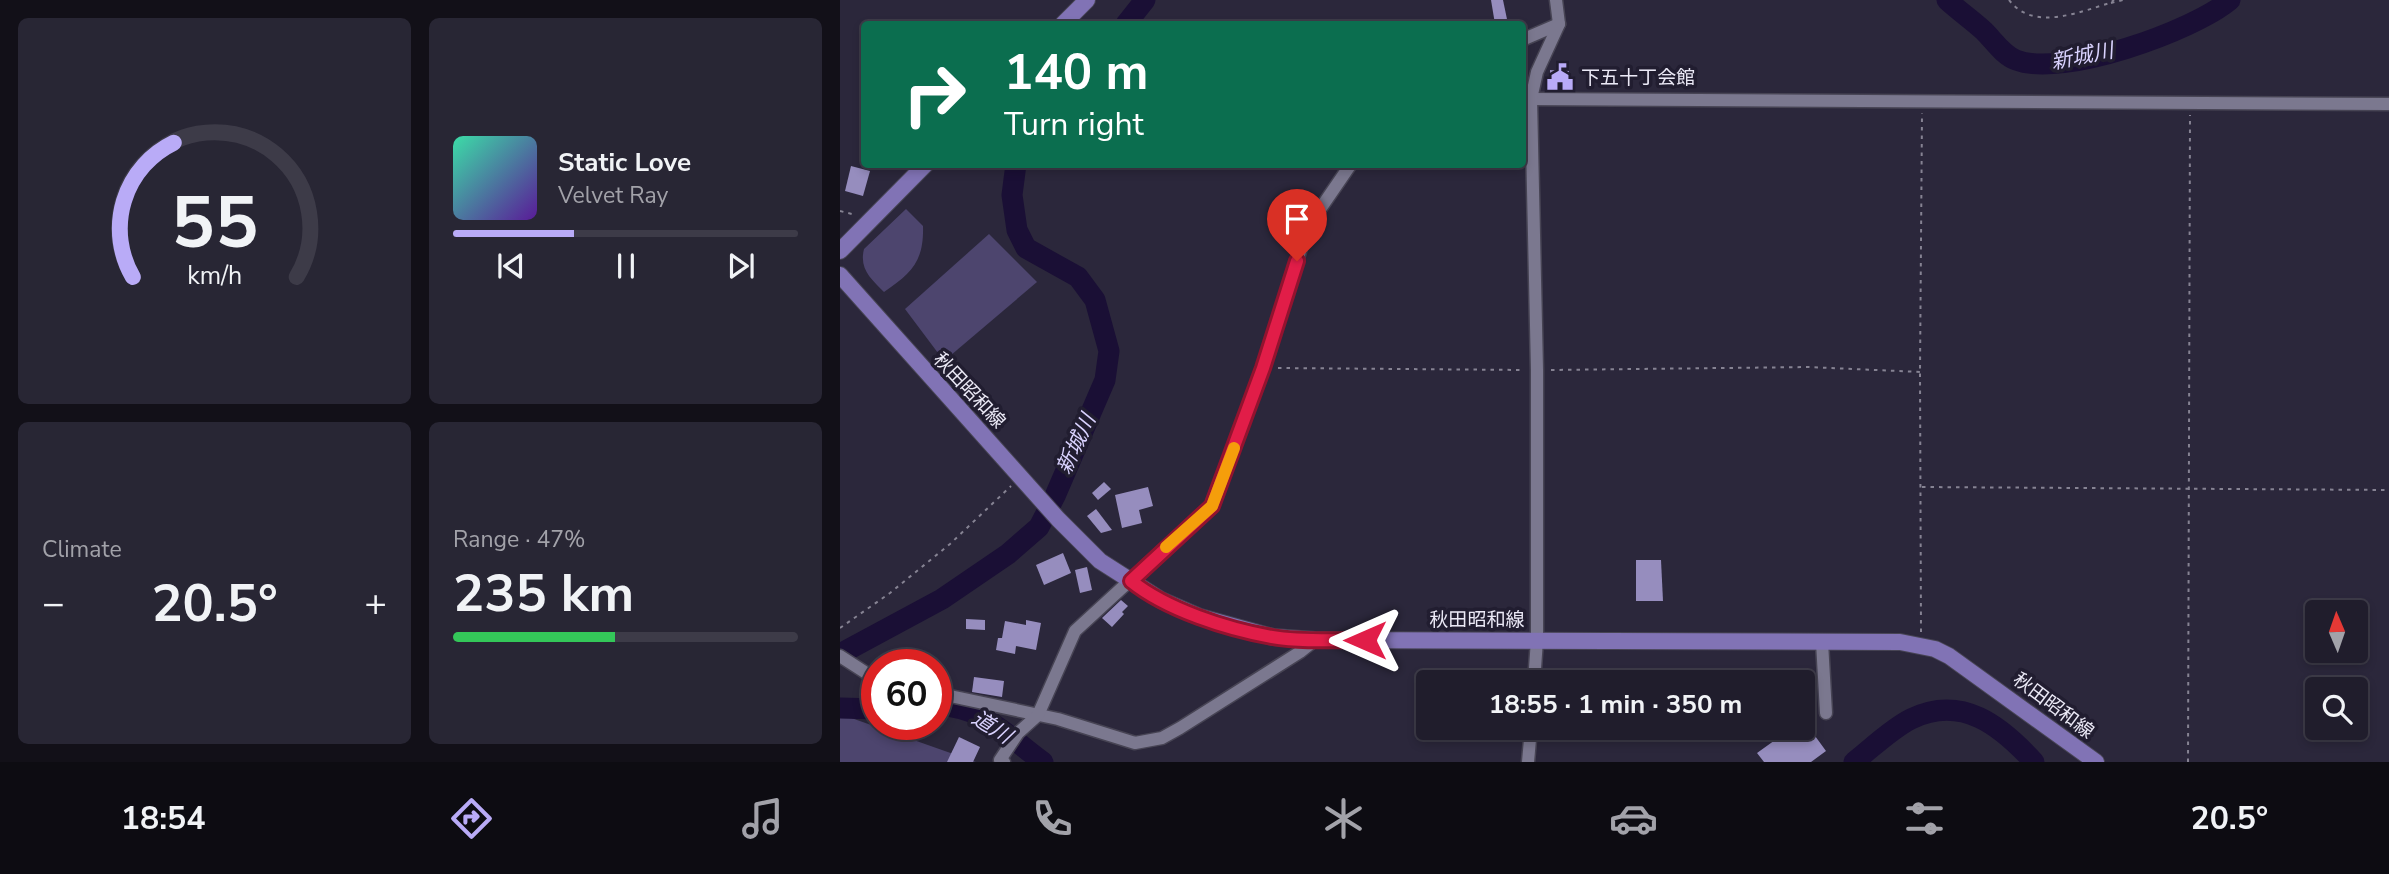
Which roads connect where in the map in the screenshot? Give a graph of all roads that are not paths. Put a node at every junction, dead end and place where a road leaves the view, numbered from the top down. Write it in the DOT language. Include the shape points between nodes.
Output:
graph roads {
  1 [pos="1087,0"];
  2 [pos="1556,0"];
  3 [pos="1066,21"];
  4 [pos="1559,24"];
  5 [pos="1526,38"];
  6 [pos="1531,99"];
  7 [pos="2389,104"];
  8 [pos="922,168"];
  9 [pos="1348,168"];
  10 [pos="840,251"];
  11 [pos="840,275"];
  12 [pos="1131,581"];
  13 [pos="1315,639"];
  14 [pos="1537,640"];
  15 [pos="1822,642"];
  16 [pos="840,656"];
  17 [pos="861,670"];
  18 [pos="1535,670"];
  19 [pos="952,696"];
  20 [pos="1826,713"];
  21 [pos="1038,715"];
  22 [pos="1530,740"];
  23 [pos="1004,762"];
  24 [pos="1528,762"];
  25 [pos="2096,762"];
  1 -- 3 [label="main road"];
  2 -- 4 [label="street"];
  4 -- 5 [label="street"];
  4 -- 6 [label="street"];
  6 -- 7 [label="street"];
  6 -- 14 [label="street"];
  8 -- 10 [label="main road"];
  9 -- 12 [label="street" via="1303,242 1212,506"];
  11 -- 12 [label="main road, 秋田昭和線" via="1058,519 1100,561"];
  12 -- 13 [label="main road, 秋田昭和線" via="1200,617 1273,637"];
  12 -- 21 [label="street" via="1075,631"];
  13 -- 14 [label="main road, 秋田昭和線"];
  13 -- 21 [label="street" via="1180,728 1145,743"];
  14 -- 15 [label="main road, 秋田昭和線"];
  14 -- 18 [label="street"];
  15 -- 20 [label="street"];
  15 -- 25 [label="main road, 秋田昭和線" via="1900,642 1935,649"];
  16 -- 17 [label="street"];
  19 -- 21 [label="street"];
  21 -- 23 [label="street" via="1018,733 1000,760"];
  22 -- 24 [label="street"];
}
